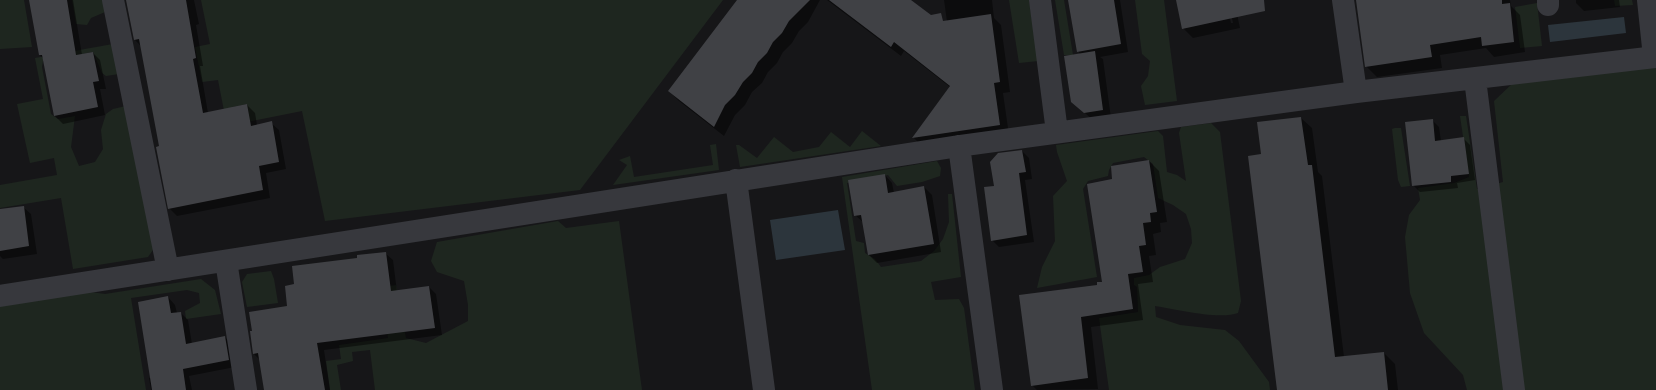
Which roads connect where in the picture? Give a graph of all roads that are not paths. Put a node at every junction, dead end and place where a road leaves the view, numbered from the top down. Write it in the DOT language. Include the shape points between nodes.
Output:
graph roads {
  1 [pos="113,0"];
  2 [pos="1040,0"];
  3 [pos="1343,0"];
  4 [pos="1648,0"];
  5 [pos="1655,57"];
  6 [pos="1475,79"];
  7 [pos="1356,92"];
  8 [pos="1057,132"];
  9 [pos="958,146"];
  10 [pos="736,180"];
  11 [pos="226,261"];
  12 [pos="168,270"];
  13 [pos="0,296"];
  14 [pos="246,390"];
  15 [pos="764,390"];
  16 [pos="992,390"];
  17 [pos="1514,390"];
  1 -- 12 [label="street"];
  2 -- 8 [label="street"];
  3 -- 7 [label="street"];
  4 -- 5 [label="street"];
  5 -- 6 [label="street"];
  6 -- 7 [label="street"];
  6 -- 17 [label="street"];
  7 -- 8 [label="street"];
  8 -- 9 [label="street"];
  9 -- 10 [label="street"];
  9 -- 16 [label="street"];
  10 -- 11 [label="street"];
  10 -- 15 [label="street"];
  11 -- 12 [label="street"];
  11 -- 14 [label="street"];
  12 -- 13 [label="street"];
}
